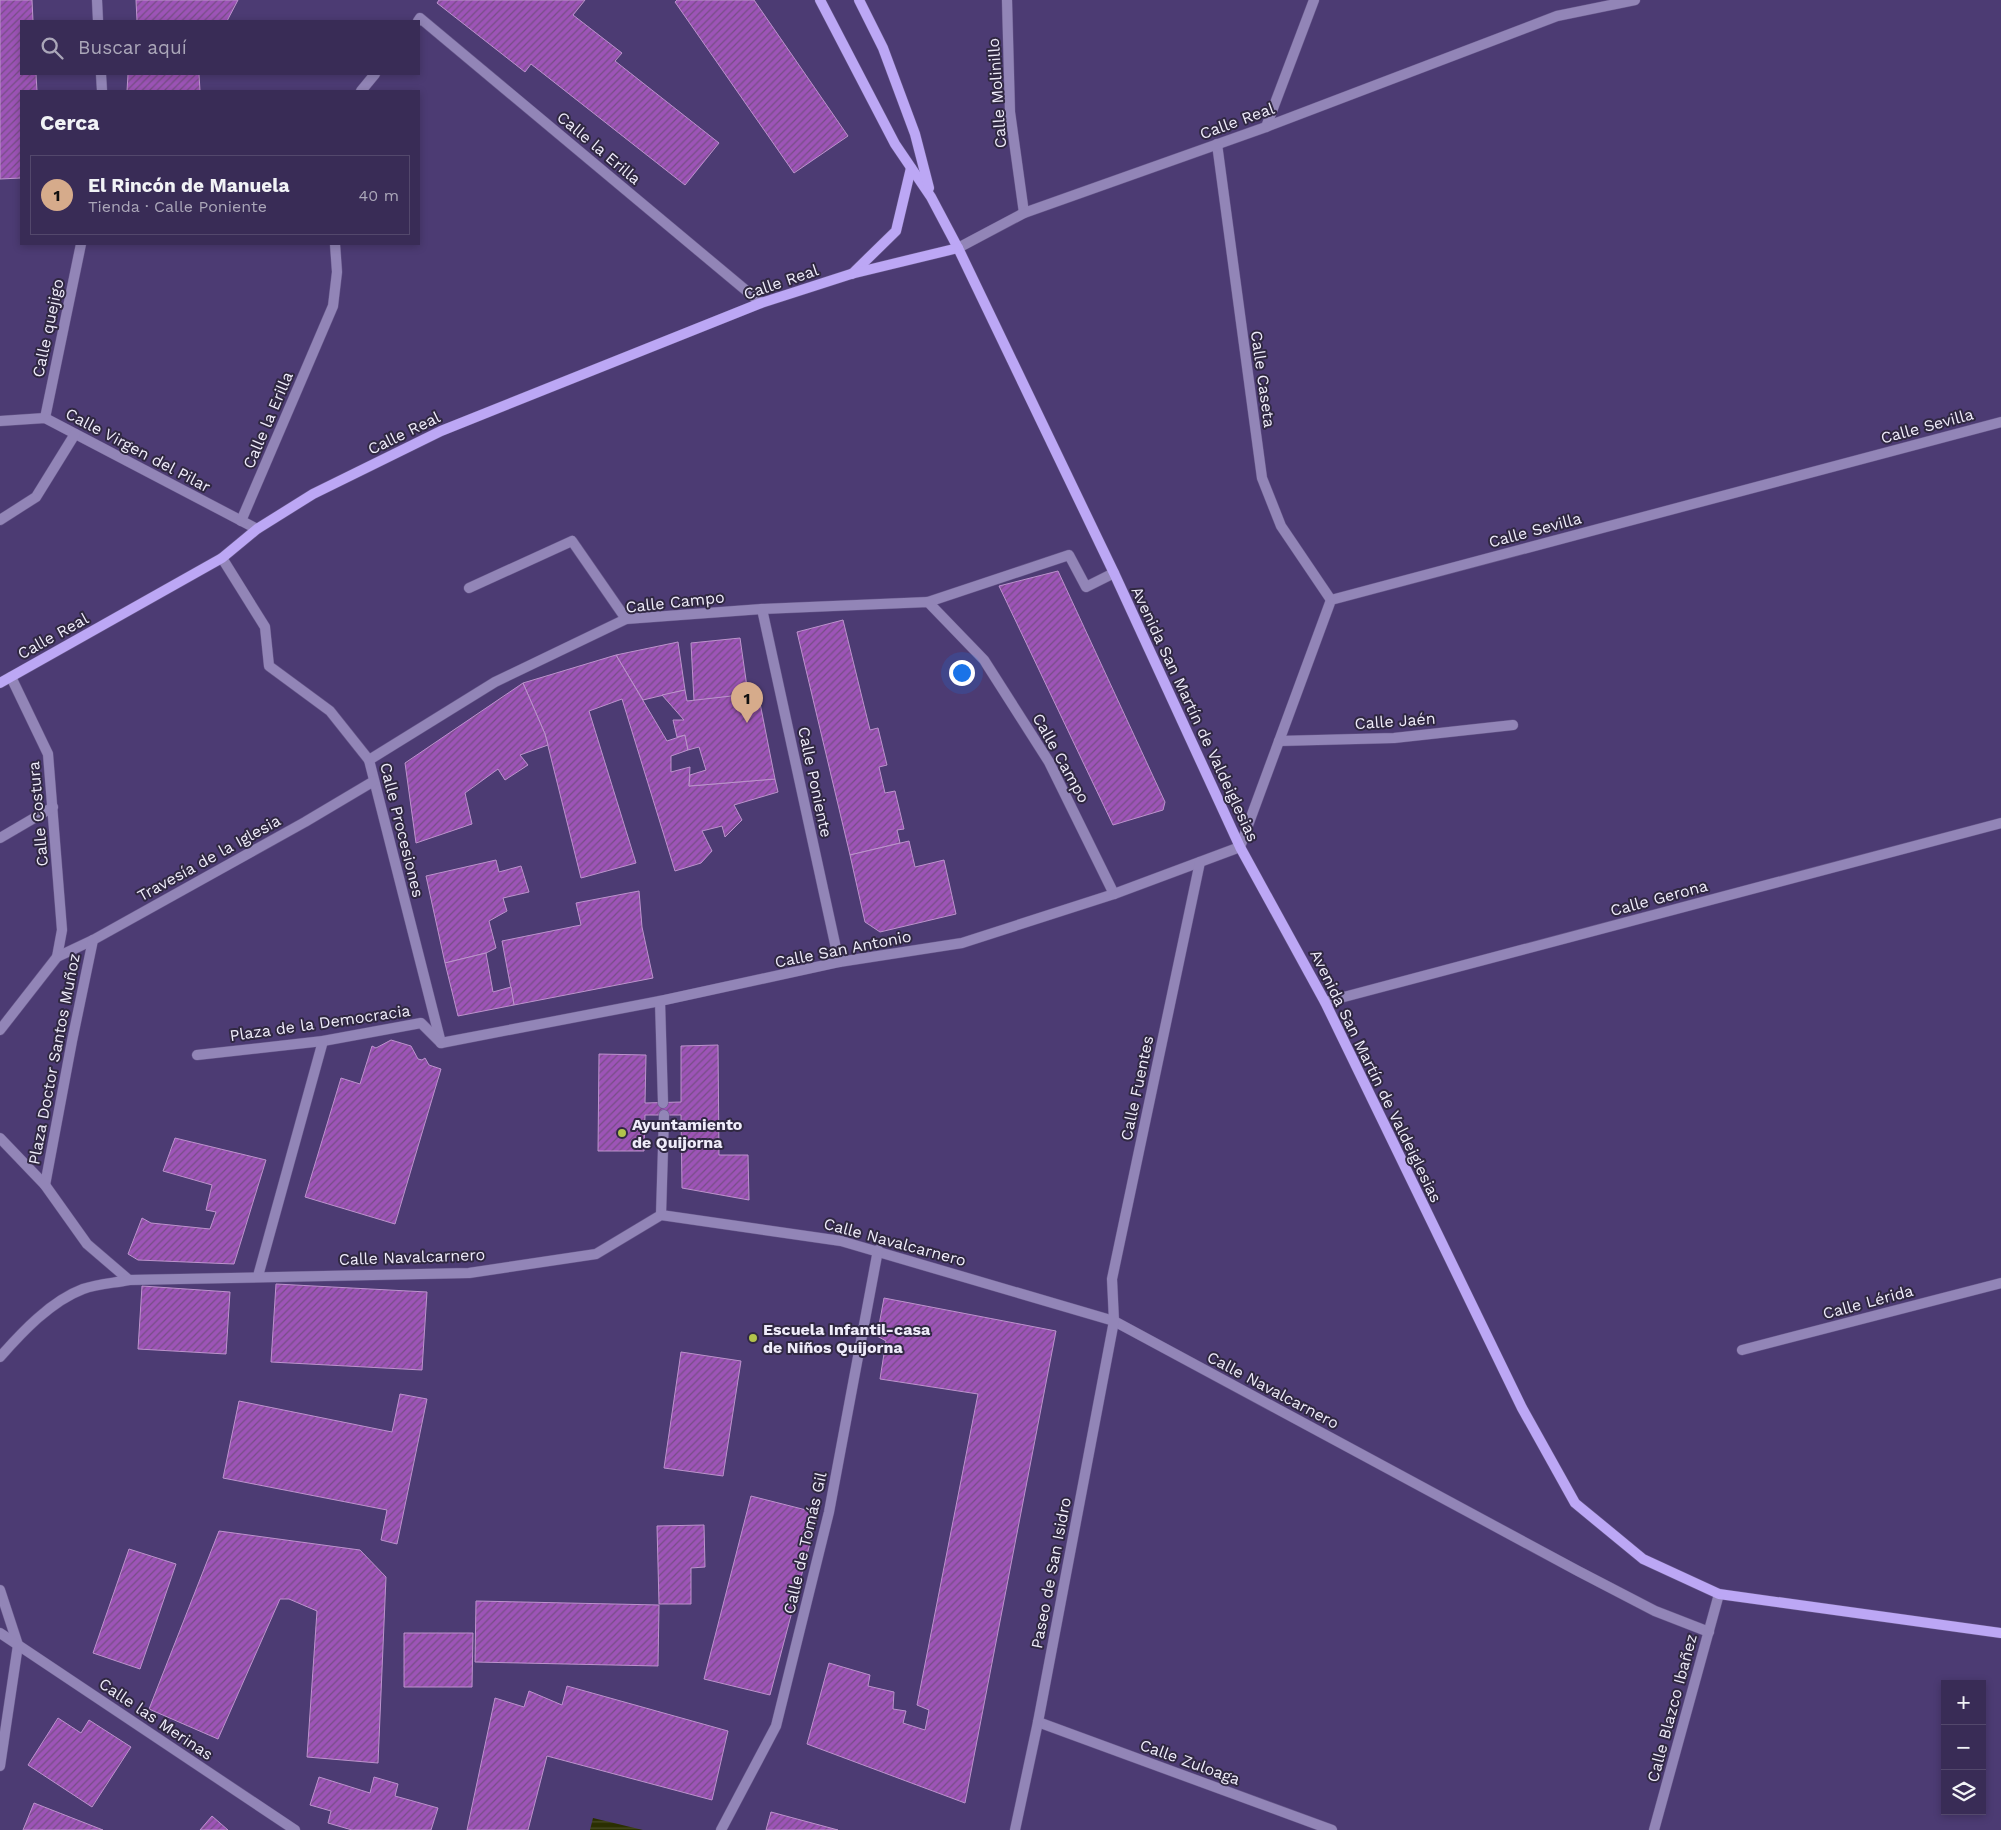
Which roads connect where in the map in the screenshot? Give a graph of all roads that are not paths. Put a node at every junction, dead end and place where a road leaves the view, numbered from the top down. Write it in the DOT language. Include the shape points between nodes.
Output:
graph roads {
  1 [pos="97,0"];
  2 [pos="820,0"];
  3 [pos="859,0"];
  4 [pos="1007,0"];
  5 [pos="1314,0"];
  6 [pos="1635,0"];
  7 [pos="98,20"];
  8 [pos="419,20"];
  9 [pos="101,75"];
  10 [pos="375,75"];
  11 [pos="102,90"];
  12 [pos="362,90"];
  13 [pos="1266,126"];
  14 [pos="1217,144"];
  15 [pos="911,168"];
  16 [pos="931,197"];
  17 [pos="1024,214"];
  18 [pos="81,245"];
  19 [pos="335,245"];
  20 [pos="958,248"];
  21 [pos="852,274"];
  22 [pos="761,303"];
  23 [pos="45,418"];
  24 [pos="0,421"];
  25 [pos="2001,422"];
  26 [pos="75,434"];
  27 [pos="0,520"];
  28 [pos="241,521"];
  29 [pos="257,529"];
  30 [pos="222,558"];
  31 [pos="1114,572"];
  32 [pos="469,588"];
  33 [pos="1331,600"];
  34 [pos="928,602"];
  35 [pos="762,609"];
  36 [pos="626,619"];
  37 [pos="11,677"];
  38 [pos="0,683"];
  39 [pos="1513,725"];
  40 [pos="1279,741"];
  41 [pos="369,760"];
  42 [pos="374,781"];
  43 [pos="53,807"];
  44 [pos="2001,823"];
  45 [pos="0,838"];
  46 [pos="1240,846"];
  47 [pos="1200,862"];
  48 [pos="1114,894"];
  49 [pos="93,940"];
  50 [pos="57,957"];
  51 [pos="839,962"];
  52 [pos="660,1001"];
  53 [pos="1325,1002"];
  54 [pos="0,1030"];
  55 [pos="322,1041"];
  56 [pos="441,1042"];
  57 [pos="197,1055"];
  58 [pos="663,1103"];
  59 [pos="664,1115"];
  60 [pos="0,1138"];
  61 [pos="45,1184"];
  62 [pos="661,1214"];
  63 [pos="878,1250"];
  64 [pos="258,1276"];
  65 [pos="129,1280"];
  66 [pos="2001,1283"];
  67 [pos="1114,1321"];
  68 [pos="1742,1350"];
  69 [pos="0,1357"];
  70 [pos="0,1590"];
  71 [pos="1719,1594"];
  72 [pos="1709,1632"];
  73 [pos="0,1633"];
  74 [pos="2001,1633"];
  75 [pos="18,1645"];
  76 [pos="1038,1722"];
  77 [pos="0,1766"];
  78 [pos="295,1830"];
  79 [pos="721,1830"];
  80 [pos="1015,1830"];
  81 [pos="1332,1830"];
  82 [pos="1654,1830"];
  1 -- 7 [label="street"];
  2 -- 15 [label="main road" via="895,144"];
  3 -- 16 [label="main road" via="883,48 915,134"];
  4 -- 17 [label="street, Calle Molinillo" via="1010,112"];
  5 -- 13 [label="street"];
  6 -- 13 [label="street, Calle Real" via="1557,16"];
  8 -- 22 [label="street, Calle la Erilla"];
  9 -- 11 [label="street"];
  10 -- 12 [label="street"];
  13 -- 14 [label="street, Calle Real"];
  14 -- 17 [label="street, Calle Real"];
  14 -- 33 [label="street, Calle Caseta" via="1262,478 1281,526"];
  15 -- 16 [label="main road"];
  15 -- 21 [label="main road, Calle Real" via="896,231"];
  16 -- 20 [label="main road, Avenida San Martín de Valdeiglesias"];
  17 -- 20 [label="street, Calle Real"];
  18 -- 23 [label="street, Calle quejigo"];
  19 -- 28 [label="street, Calle la Erilla" via="337,272 333,306"];
  20 -- 21 [label="main road, Calle Real"];
  20 -- 31 [label="main road, Avenida San Martín de Valdeiglesias"];
  21 -- 22 [label="main road, Calle Real"];
  22 -- 29 [label="main road, Calle Real" via="441,431 313,494"];
  23 -- 24 [label="street, Calle Virgen del Pilar"];
  23 -- 26 [label="street, Calle Virgen del Pilar"];
  25 -- 33 [label="street, Calle Sevilla"];
  26 -- 27 [label="street" via="36,497"];
  26 -- 28 [label="street, Calle Virgen del Pilar"];
  28 -- 29 [label="street, Calle Virgen del Pilar"];
  29 -- 30 [label="main road, Calle Real"];
  30 -- 37 [label="main road, Calle Real"];
  30 -- 41 [label="street, Calle Procesiones" via="265,627 269,666 330,711"];
  31 -- 34 [label="street, Calle Campo" via="1086,587 1069,554"];
  31 -- 46 [label="main road, Avenida San Martín de Valdeiglesias"];
  32 -- 36 [label="street" via="572,542"];
  33 -- 40 [label="street"];
  34 -- 35 [label="street, Calle Campo"];
  34 -- 48 [label="street, Calle Campo" via="984,660 1044,754"];
  35 -- 36 [label="street, Calle Campo"];
  35 -- 51 [label="street, Calle Poniente"];
  36 -- 41 [label="street, Calle Campo" via="495,682"];
  37 -- 38 [label="main road, Calle Real"];
  37 -- 43 [label="street, Calle Costura" via="48,754"];
  39 -- 40 [label="street, Calle Jaén" via="1394,738"];
  40 -- 46 [label="street"];
  41 -- 42 [label="street, Calle Procesiones"];
  42 -- 49 [label="street, Travesía de la Iglesia"];
  42 -- 56 [label="street, Calle Procesiones"];
  43 -- 45 [label="street"];
  43 -- 50 [label="street, Calle Costura" via="62,930"];
  44 -- 53 [label="street, Calle Gerona"];
  46 -- 47 [label="street, Calle San Antonio"];
  46 -- 53 [label="main road, Avenida San Martín de Valdeiglesias"];
  47 -- 48 [label="street, Calle San Antonio"];
  47 -- 67 [label="street, Calle Fuentes" via="1112,1279"];
  48 -- 51 [label="street, Calle San Antonio" via="962,943"];
  49 -- 50 [label="street, Travesía de la Iglesia"];
  49 -- 61 [label="street, Plaza Doctor Santos Muñoz"];
  50 -- 54 [label="street, Plaza Doctor Santos Muñoz"];
  51 -- 52 [label="street, Calle San Antonio"];
  52 -- 56 [label="street, Calle San Antonio"];
  52 -- 58 [label="street"];
  53 -- 71 [label="main road, Avenida San Martín de Valdeiglesias" via="1522,1408 1576,1503 1643,1559"];
  55 -- 56 [label="street, Plaza de la Democracia" via="420,1023"];
  55 -- 57 [label="street, Plaza de la Democracia"];
  55 -- 64 [label="street"];
  59 -- 62 [label="street"];
  60 -- 61 [label="street"];
  61 -- 65 [label="street" via="86,1244"];
  62 -- 63 [label="street, Calle Navalcarnero" via="841,1241"];
  62 -- 64 [label="street, Calle Navalcarnero" via="596,1254 469,1273"];
  63 -- 67 [label="street, Calle Navalcarnero"];
  63 -- 79 [label="street, Calle de Tomás Gil" via="830,1512 776,1726"];
  64 -- 65 [label="street, Calle Navalcarnero"];
  65 -- 69 [label="street, Calle Navalcarnero" via="83,1290 47,1310"];
  66 -- 68 [label="street, Calle Lérida"];
  67 -- 72 [label="street, Calle Navalcarnero" via="1578,1571 1656,1611"];
  67 -- 76 [label="street, Paseo de San Isidro"];
  70 -- 75 [label="street"];
  71 -- 72 [label="street, Calle Blazco Ibañez"];
  71 -- 74 [label="main road, Avenida San Martín de Valdeiglesias"];
  72 -- 82 [label="street, Calle Blazco Ibañez"];
  73 -- 75 [label="street, Calle las Merinas"];
  75 -- 77 [label="street"];
  75 -- 78 [label="street, Calle las Merinas"];
  76 -- 80 [label="street, Paseo de San Isidro"];
  76 -- 81 [label="street, Calle Zuloaga"];
}
